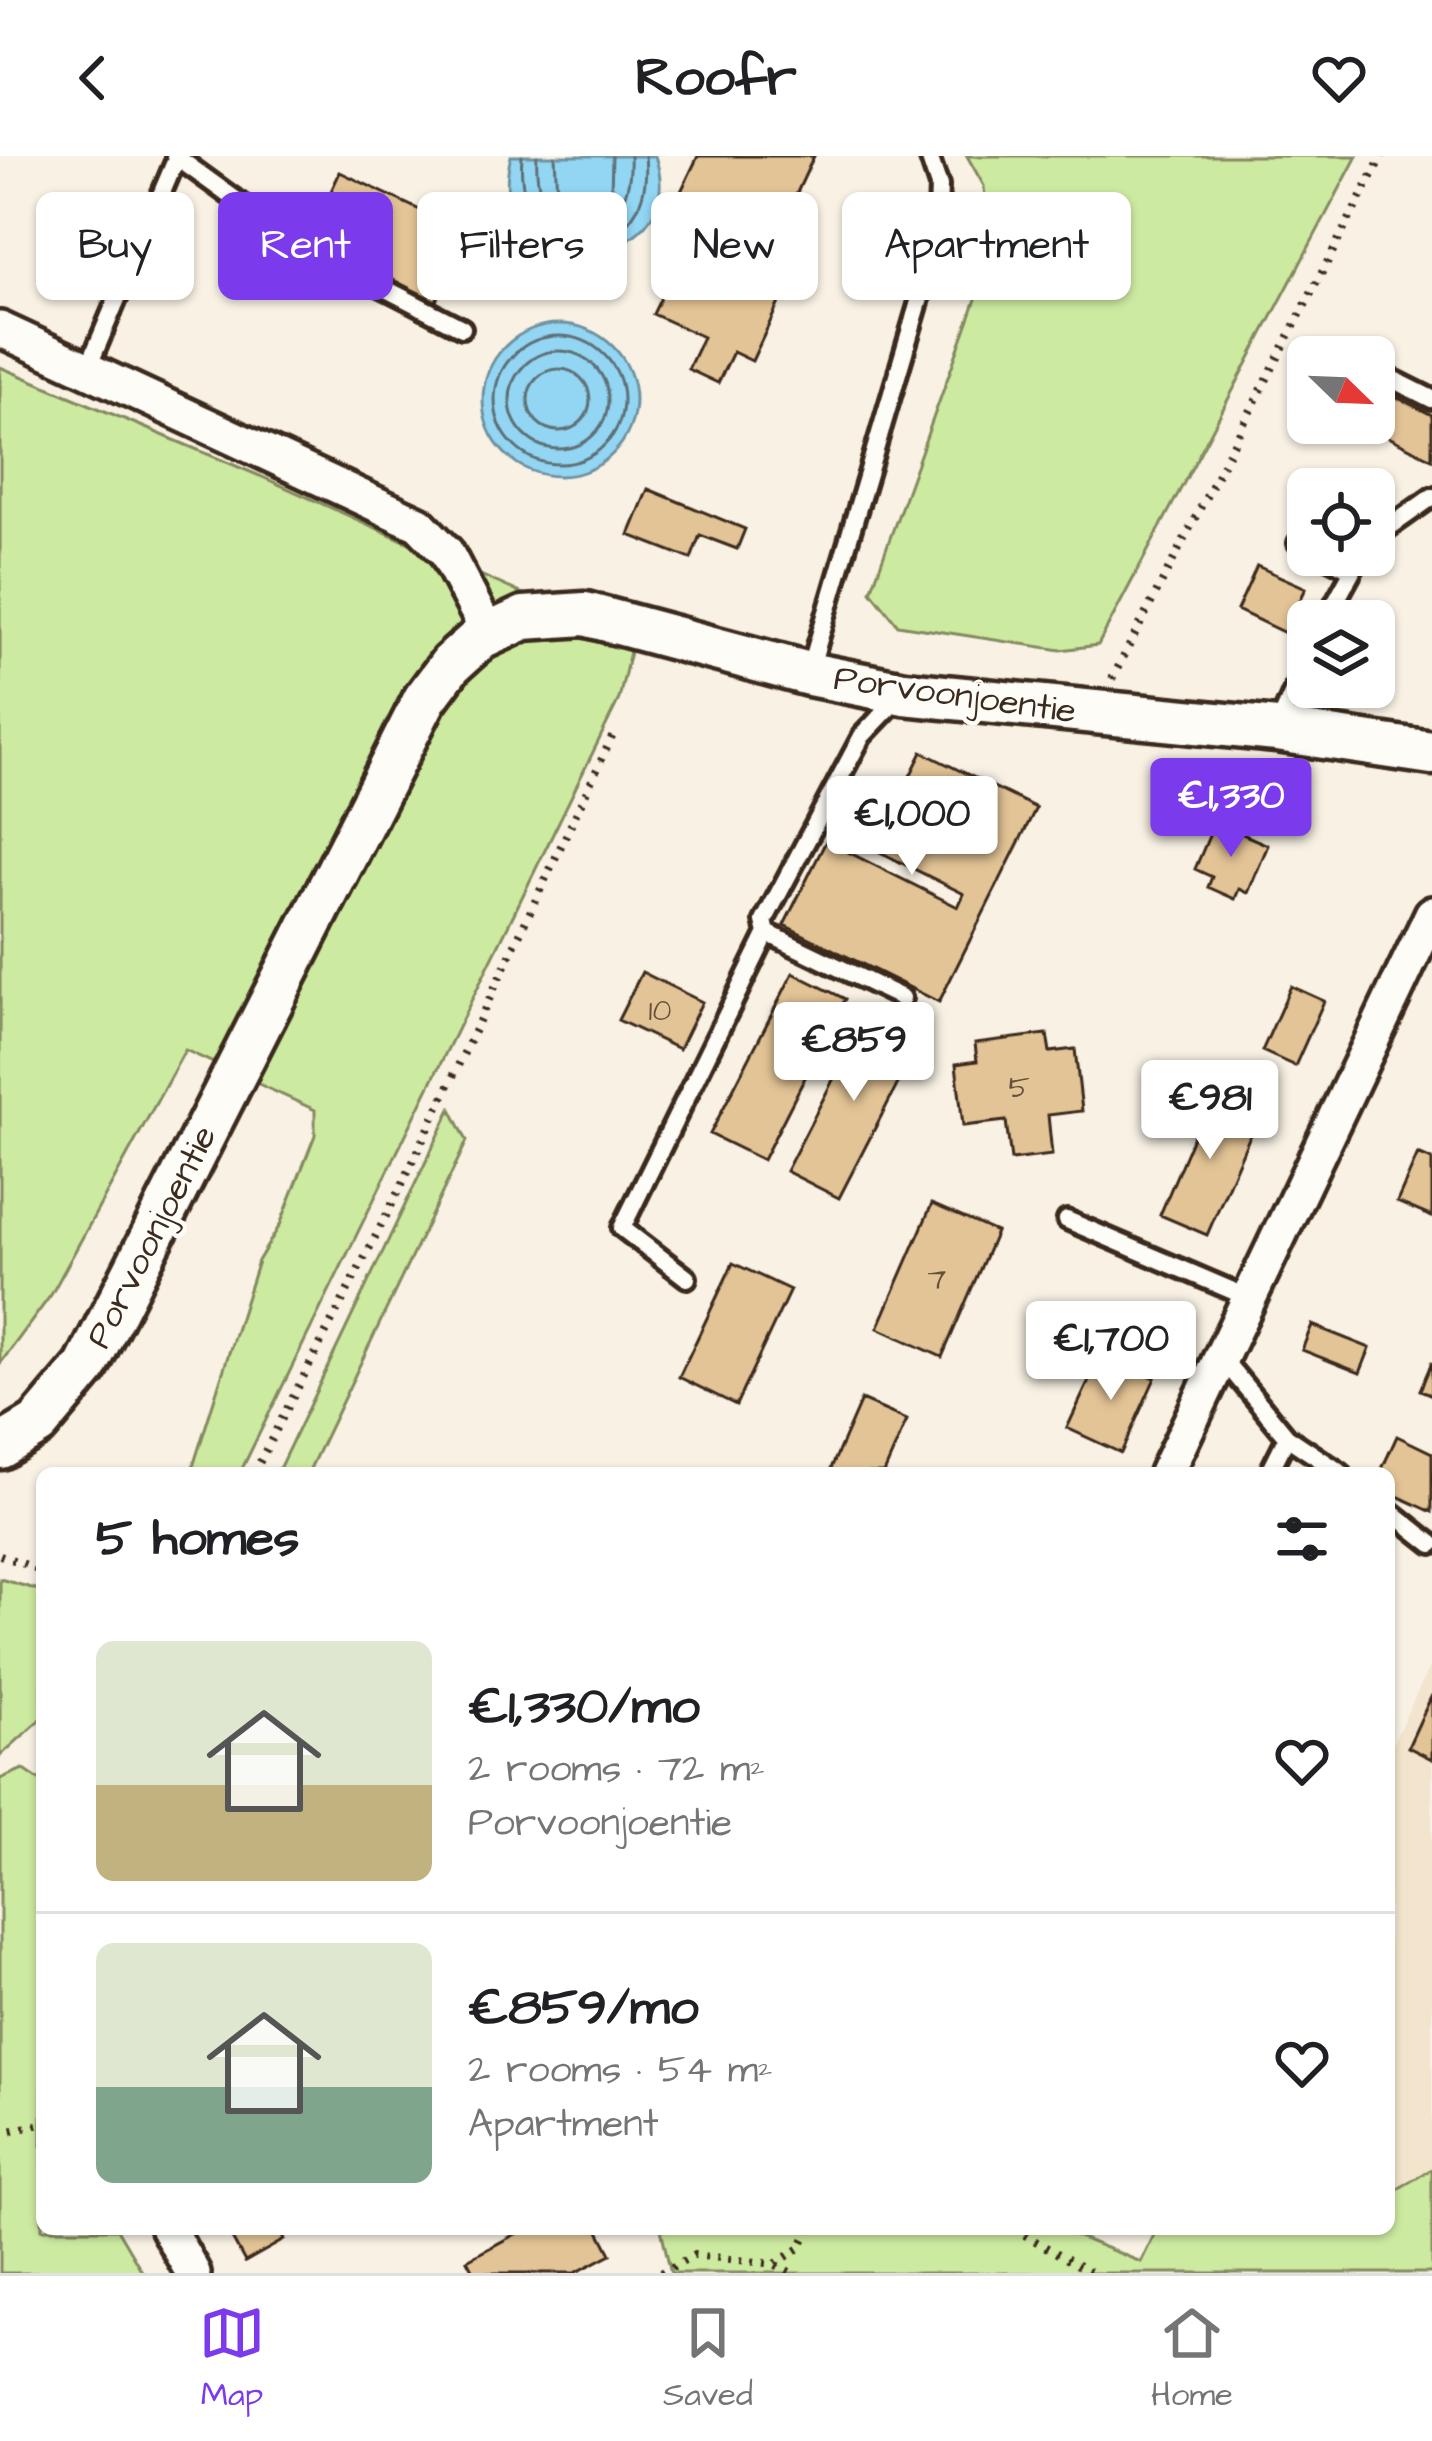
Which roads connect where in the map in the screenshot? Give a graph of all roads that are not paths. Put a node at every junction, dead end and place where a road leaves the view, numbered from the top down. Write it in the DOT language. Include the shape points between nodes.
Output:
graph roads {
  1 [pos="176,156"];
  2 [pos="929,156"];
  3 [pos="462,328"];
  4 [pos="0,329"];
  5 [pos="86,370"];
  6 [pos="1395,380"];
  7 [pos="1432,399"];
  8 [pos="1432,497"];
  9 [pos="1395,523"];
  10 [pos="489,634"];
  11 [pos="809,674"];
  12 [pos="904,693"];
  13 [pos="1287,706"];
  14 [pos="1277,730"];
  15 [pos="1432,753"];
  16 [pos="1432,914"];
  17 [pos="767,933"];
  18 [pos="902,998"];
  19 [pos="1067,1220"];
  20 [pos="686,1278"];
  21 [pos="1247,1297"];
  22 [pos="1220,1357"];
  23 [pos="1287,1437"];
  24 [pos="0,1447"];
  25 [pos="1169,1467"];
  26 [pos="1272,1467"];
  27 [pos="1332,1467"];
  28 [pos="1395,1515"];
  29 [pos="1432,1544"];
  30 [pos="171,2235"];
  31 [pos="193,2273"];
  1 -- 3 [label="lane" via="294,242"];
  1 -- 5 [label="lane"];
  2 -- 11 [label="lane" via="939,186 937,241"];
  4 -- 5 [label="street"];
  5 -- 10 [label="street" via="419,524 446,552"];
  6 -- 7 [label="lane"];
  8 -- 9 [label="lane"];
  10 -- 11 [label="street, Porvoonjoentie" via="524,618 585,614"];
  10 -- 24 [label="street, Porvoonjoentie" via="451,664 425,699 86,1367 38,1424"];
  11 -- 12 [label="street, Porvoonjoentie"];
  12 -- 14 [label="street, Porvoonjoentie"];
  12 -- 17 [label="lane" via="862,736 764,921"];
  13 -- 14 [label="lane"];
  14 -- 15 [label="street, Porvoonjoentie"];
  16 -- 21 [label="street"];
  17 -- 18 [label="lane"];
  17 -- 20 [label="lane" via="622,1228"];
  19 -- 21 [label="lane"];
  21 -- 22 [label="street"];
  22 -- 23 [label="lane"];
  22 -- 25 [label="street"];
  23 -- 26 [label="lane"];
  23 -- 27 [label="lane"];
  28 -- 29 [label="lane"];
  30 -- 31 [label="street"];
}
